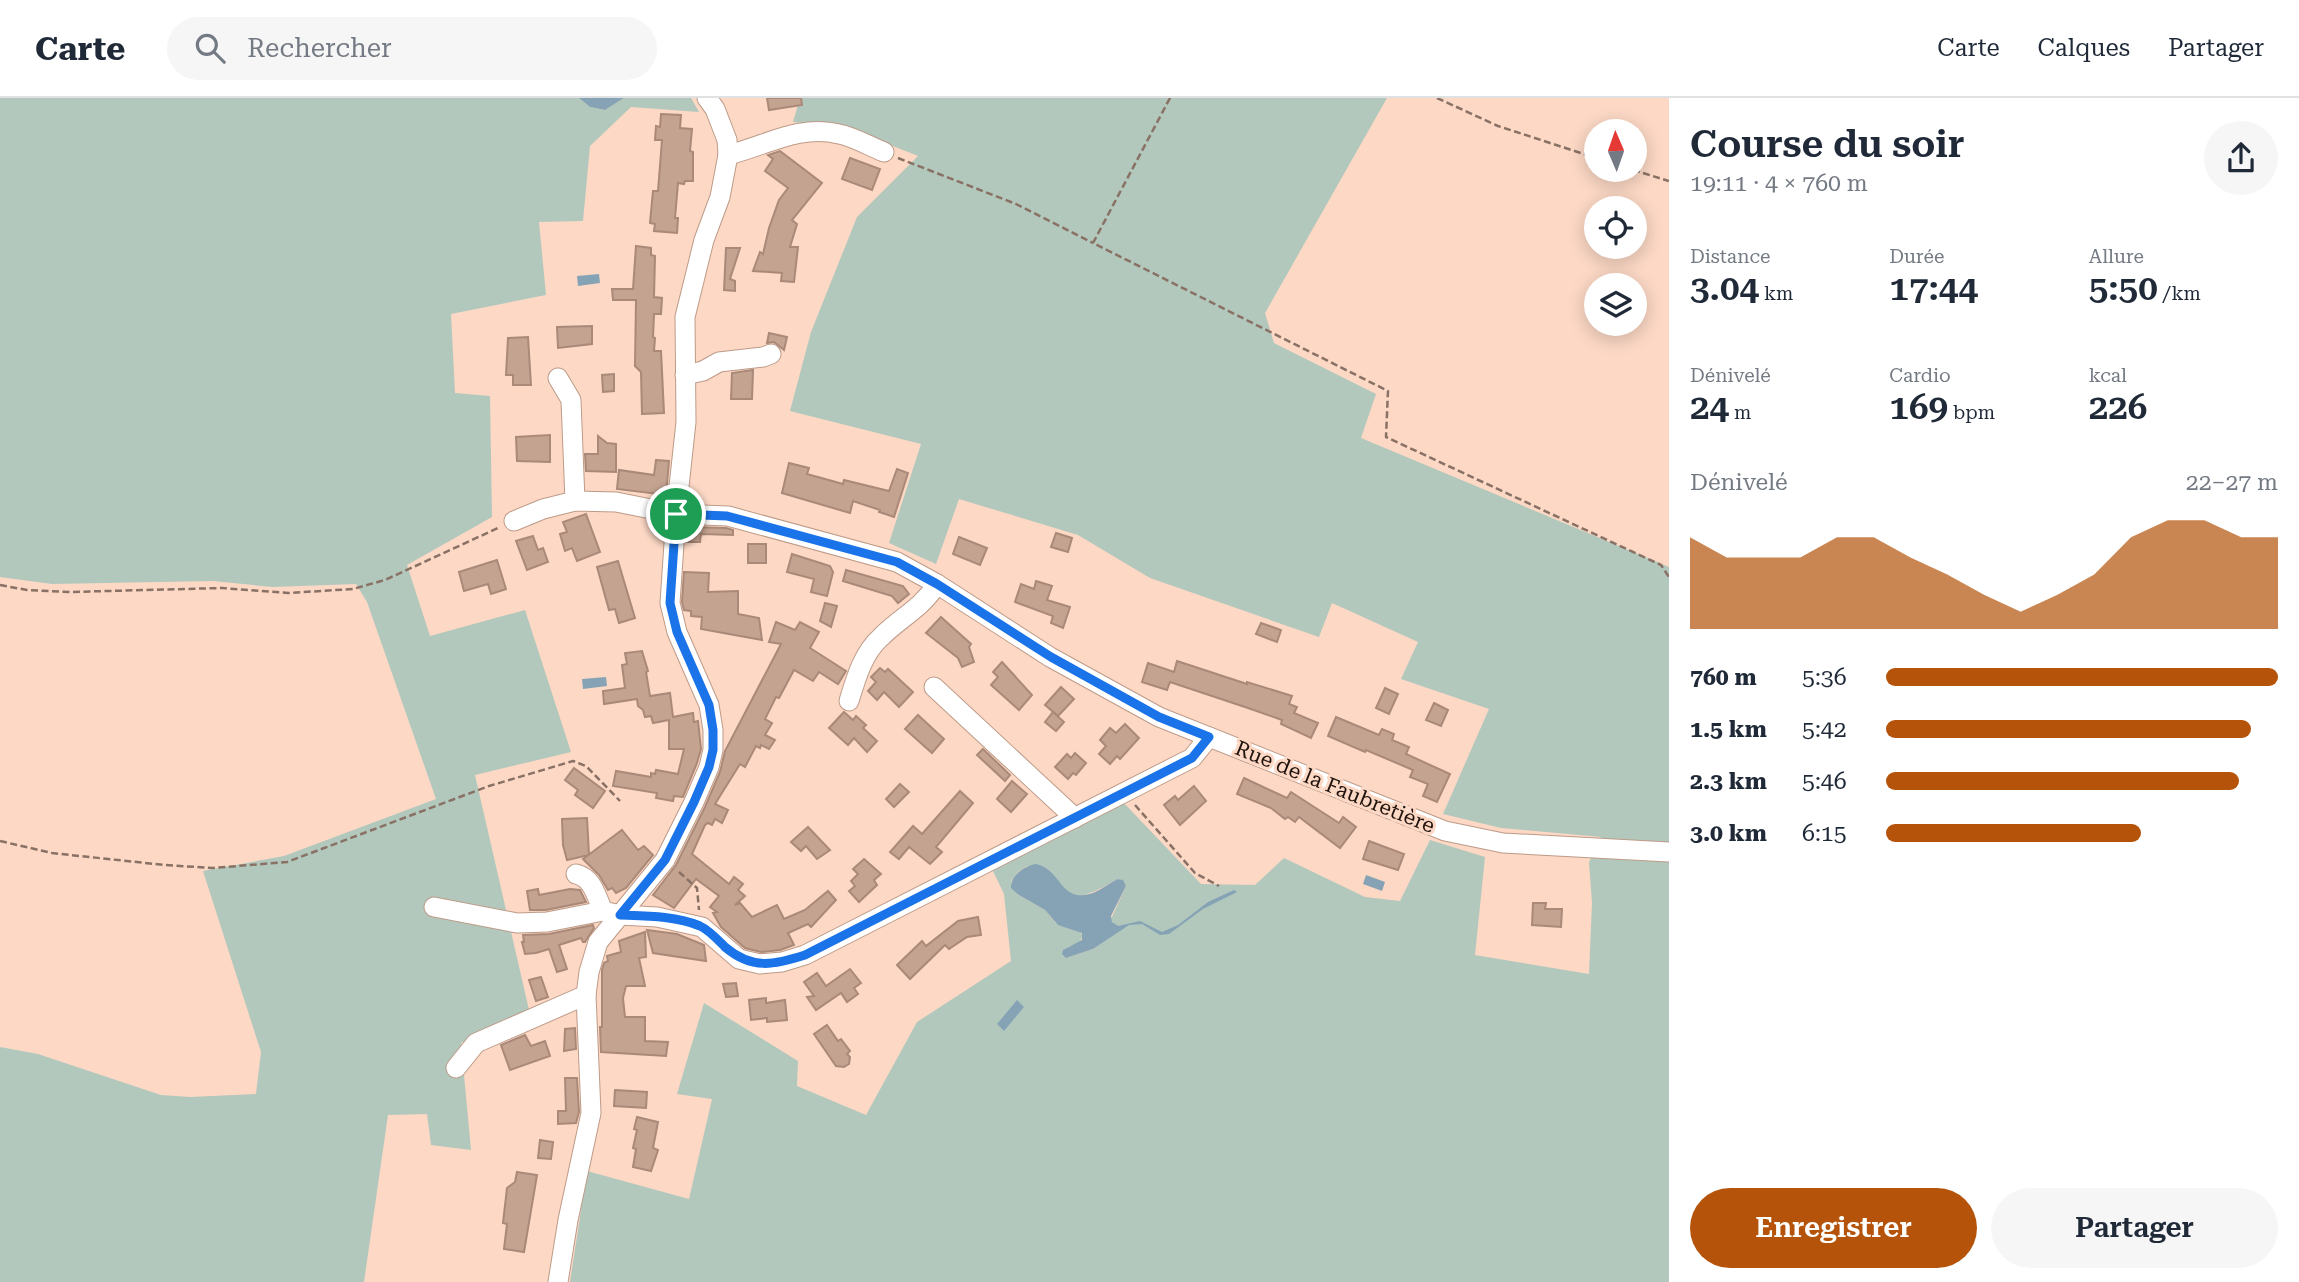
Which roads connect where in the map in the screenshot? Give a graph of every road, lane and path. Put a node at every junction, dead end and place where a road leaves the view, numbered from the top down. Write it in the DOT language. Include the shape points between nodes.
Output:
graph roads {
  1 [pos="707,98"];
  2 [pos="1170,98"];
  3 [pos="1437,98"];
  4 [pos="884,152"];
  5 [pos="1584,154"];
  6 [pos="729,155"];
  7 [pos="1647,174"];
  8 [pos="1669,181"];
  9 [pos="1093,243"];
  10 [pos="771,354"];
  11 [pos="685,375"];
  12 [pos="558,378"];
  13 [pos="575,501"];
  14 [pos="676,514"];
  15 [pos="514,520"];
  16 [pos="1669,577"];
  17 [pos="937,584"];
  18 [pos="0,585"];
  19 [pos="934,687"];
  20 [pos="849,701"];
  21 [pos="1209,737"];
  22 [pos="1132,789"];
  23 [pos="620,801"];
  24 [pos="1074,818"];
  25 [pos="0,841"];
  26 [pos="1669,852"];
  27 [pos="665,860"];
  28 [pos="576,874"];
  29 [pos="1219,886"];
  30 [pos="433,907"];
  31 [pos="612,913"];
  32 [pos="702,927"];
  33 [pos="586,995"];
  34 [pos="456,1068"];
  35 [pos="558,1282"];
  1 -- 6 [label="street" via="727,139"];
  2 -- 9 [label="path"];
  3 -- 5 [label="path" via="1498,126"];
  4 -- 6 [label="street" via="839,134 818,132 790,134"];
  4 -- 9 [label="path" via="1016,204"];
  6 -- 11 [label="street" via="689,297"];
  7 -- 8 [label="path"];
  9 -- 16 [label="path" via="1388,391 1386,437 1661,565"];
  10 -- 11 [label="street" via="719,362"];
  11 -- 14 [label="street" via="686,422"];
  12 -- 13 [label="street" via="570,400"];
  13 -- 14 [label="street, Rue de la Faubretière" via="616,502"];
  13 -- 15 [label="street, Rue de la Faubretière"];
  14 -- 17 [label="street, Rue de la Faubretière" via="727,516 897,562"];
  14 -- 27 [label="street" via="670,603 677,632 709,705 713,750"];
  15 -- 18 [label="path" via="385,580 354,589 70,592"];
  17 -- 20 [label="street" via="927,600 879,638 859,668"];
  17 -- 21 [label="street, Rue de la Faubretière" via="1051,657 1159,717"];
  19 -- 24 [label="street"];
  21 -- 22 [label="street" via="1192,758"];
  21 -- 26 [label="street, Rue de la Faubretière" via="1445,831 1503,842"];
  22 -- 24 [label="street"];
  22 -- 29 [label="path" via="1132,800 1195,873"];
  23 -- 25 [label="path" via="586,766 573,761 489,786 287,862 213,868 164,865 52,853"];
  24 -- 32 [label="street" via="805,955 782,962 760,964 739,959"];
  27 -- 31 [label="street"];
  27 -- 32 [label="path" via="697,888"];
  28 -- 31 [label="street" via="583,876"];
  30 -- 31 [label="street" via="517,923"];
  31 -- 32 [label="street" via="657,916"];
  31 -- 33 [label="street" via="598,942"];
  33 -- 34 [label="street" via="476,1043"];
  33 -- 35 [label="street" via="591,1113"];
}
